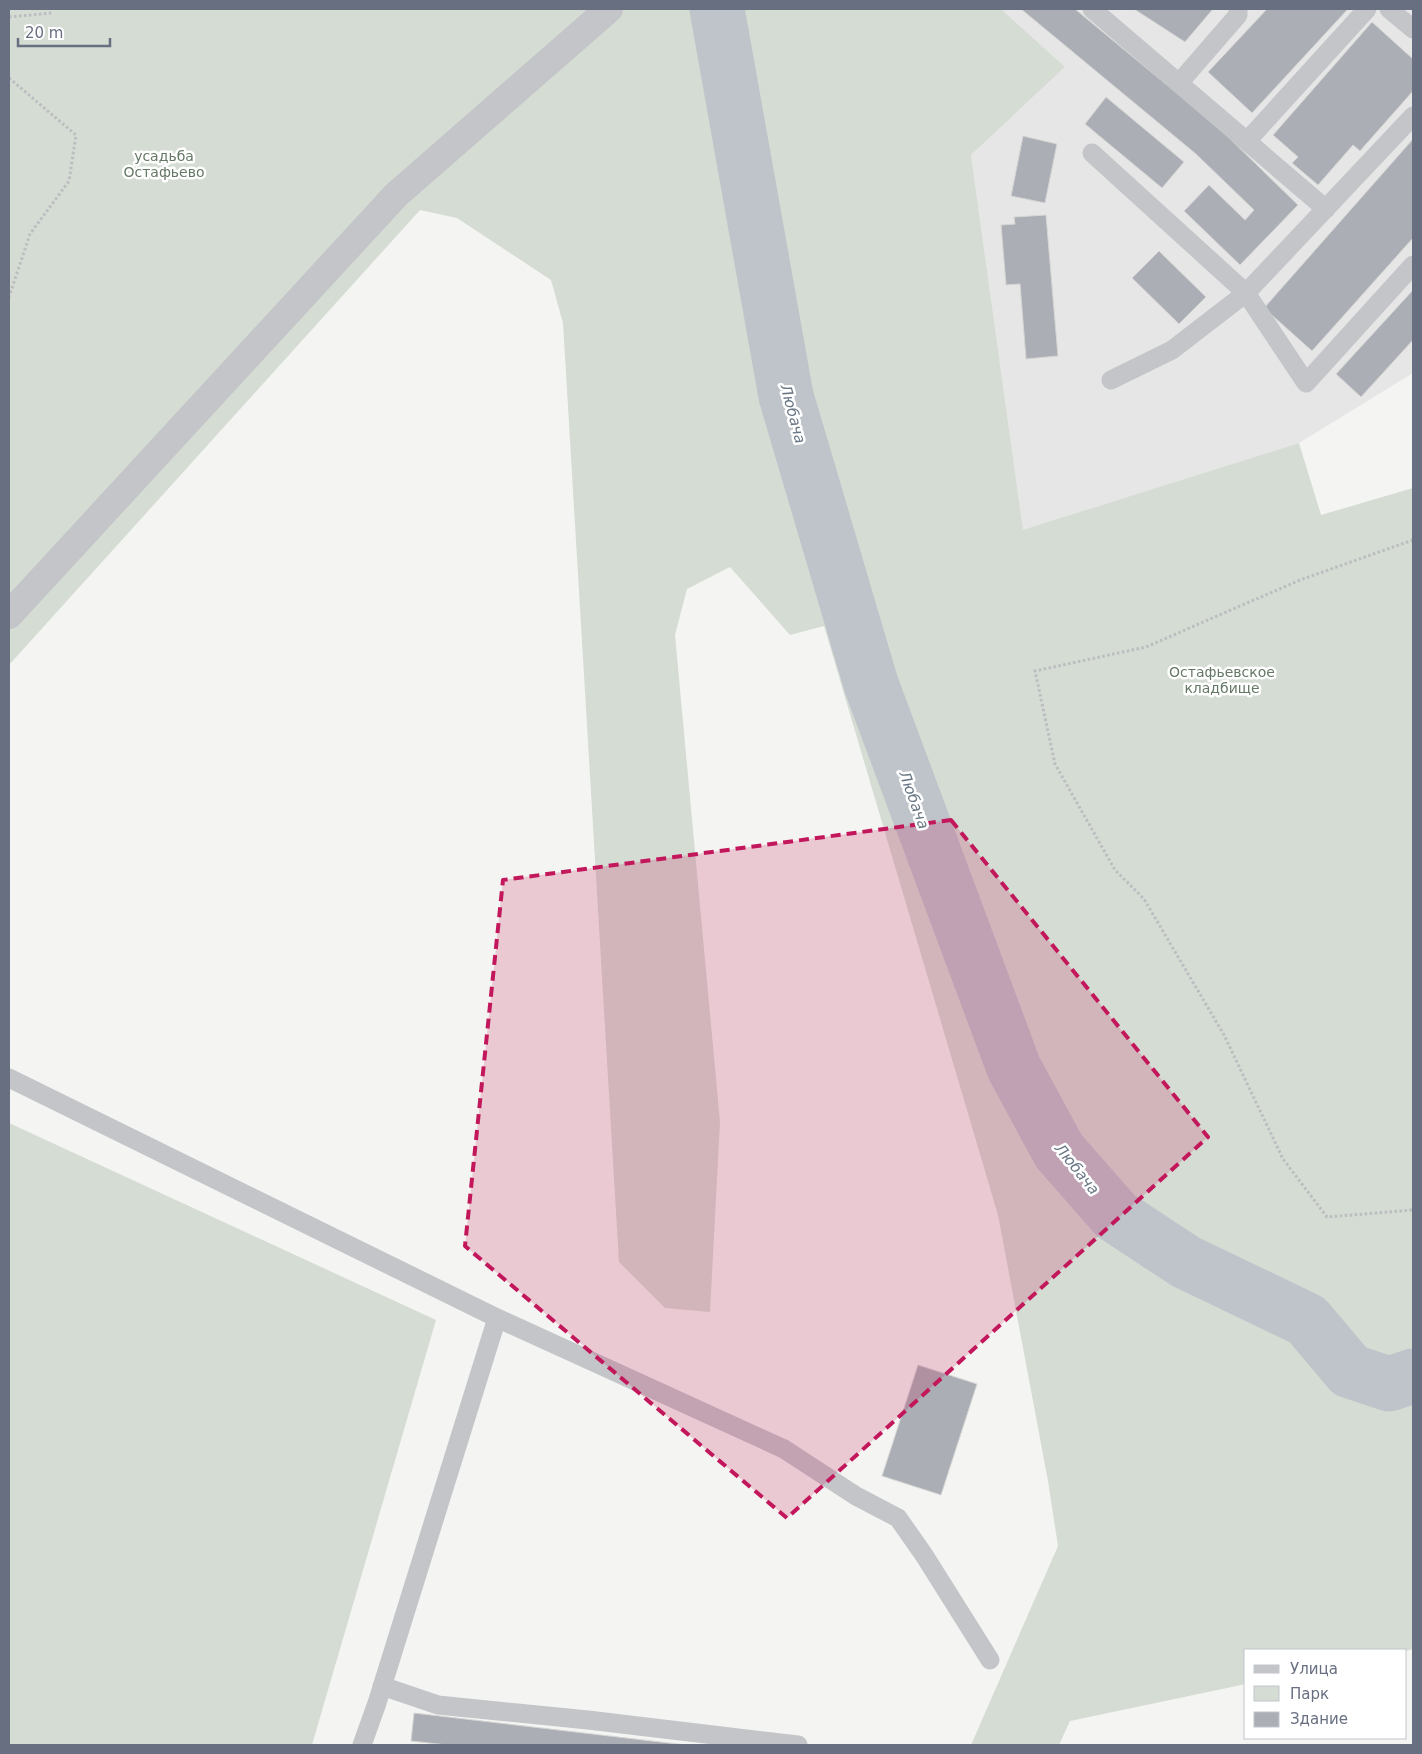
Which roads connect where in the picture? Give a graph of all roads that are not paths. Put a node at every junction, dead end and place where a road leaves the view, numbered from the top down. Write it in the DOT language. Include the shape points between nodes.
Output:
graph roads {
  1 [pos="609,9"];
  2 [pos="1092,9"];
  3 [pos="1238,9"];
  4 [pos="1367,9"];
  5 [pos="1389,9"];
  6 [pos="1413,29"];
  7 [pos="1179,83"];
  8 [pos="1413,116"];
  9 [pos="1247,141"];
  10 [pos="1092,153"];
  11 [pos="1326,209"];
  12 [pos="1413,265"];
  13 [pos="1246,293"];
  14 [pos="1111,380"];
  15 [pos="9,615"];
  16 [pos="9,1078"];
  17 [pos="497,1318"];
  18 [pos="990,1660"];
  19 [pos="382,1686"];
  20 [pos="362,1745"];
  21 [pos="798,1745"];
  1 -- 15 [label="street" via="396,195"];
  2 -- 7 [label="lane"];
  3 -- 7 [label="lane" via="1238,16"];
  4 -- 9 [label="lane"];
  5 -- 6 [label="lane"];
  7 -- 9 [label="lane"];
  8 -- 11 [label="lane"];
  9 -- 11 [label="lane"];
  10 -- 13 [label="lane"];
  11 -- 13 [label="lane"];
  12 -- 13 [label="lane" via="1306,382"];
  13 -- 14 [label="lane" via="1172,350"];
  16 -- 17 [label="lane"];
  17 -- 18 [label="lane" via="784,1449 856,1496 898,1518"];
  17 -- 19 [label="lane"];
  19 -- 20 [label="lane"];
  19 -- 21 [label="lane" via="438,1706"];
}
